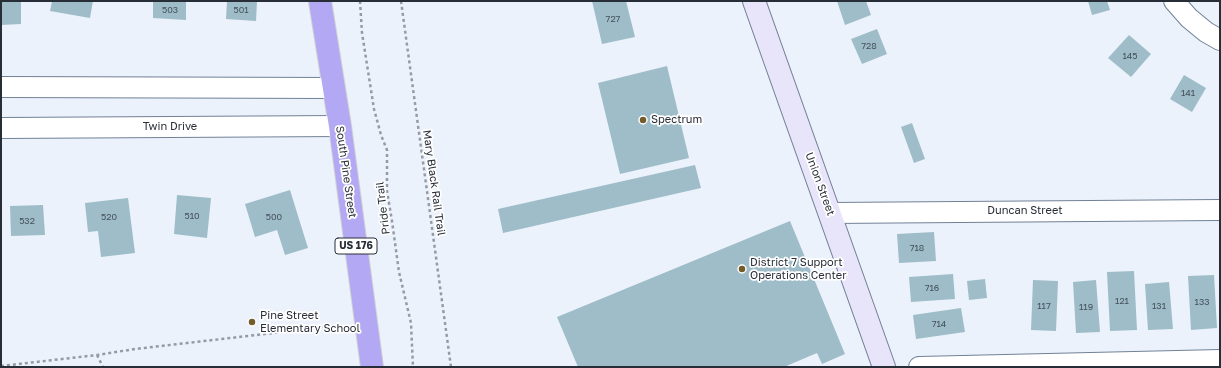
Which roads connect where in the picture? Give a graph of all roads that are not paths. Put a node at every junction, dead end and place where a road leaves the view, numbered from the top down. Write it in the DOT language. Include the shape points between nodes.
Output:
graph roads {
  1 [pos="320,1"];
  2 [pos="754,1"];
  3 [pos="1174,1"];
  4 [pos="1220,40"];
  5 [pos="1,87"];
  6 [pos="334,88"];
  7 [pos="340,126"];
  8 [pos="1,128"];
  9 [pos="1220,210"];
  10 [pos="830,213"];
  11 [pos="1220,360"];
  12 [pos="372,367"];
  13 [pos="884,367"];
  14 [pos="919,367"];
  1 -- 6 [label="highway, South Pine Street / US 176"];
  2 -- 10 [label="main road, Union Street"];
  3 -- 4 [label="street" via="1189,18"];
  5 -- 6 [label="street"];
  6 -- 7 [label="highway, South Pine Street / US 176"];
  7 -- 8 [label="street, Twin Drive"];
  7 -- 12 [label="highway, South Pine Street / US 176"];
  9 -- 10 [label="street, Duncan Street"];
  10 -- 13 [label="main road, Union Street"];
  11 -- 14 [label="street"];
}
